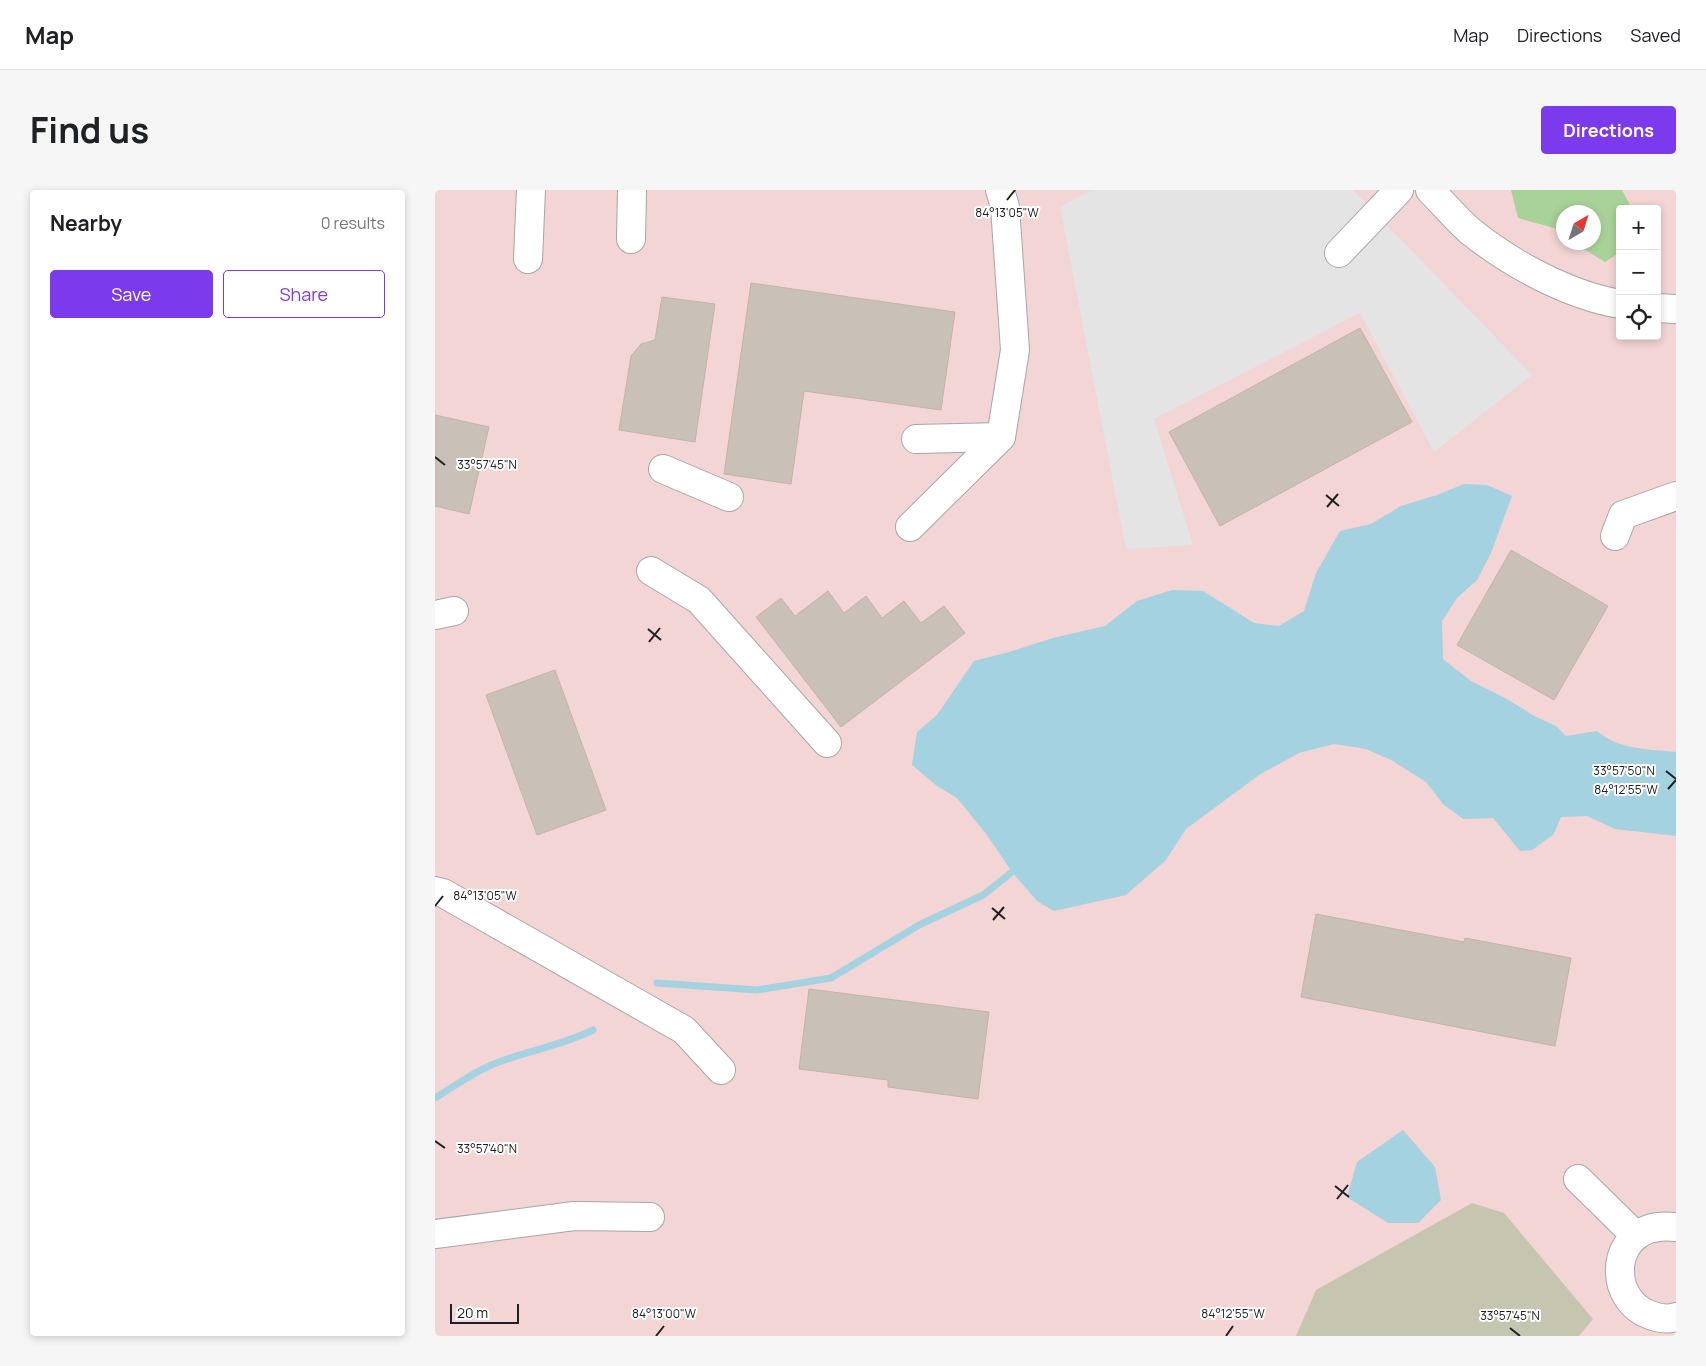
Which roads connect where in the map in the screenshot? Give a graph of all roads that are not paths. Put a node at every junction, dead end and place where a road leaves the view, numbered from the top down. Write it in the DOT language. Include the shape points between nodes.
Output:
graph roads {
  1 [pos="531,190"];
  2 [pos="632,190"];
  3 [pos="1000,190"];
  4 [pos="1399,190"];
  5 [pos="1430,190"];
  6 [pos="631,239"];
  7 [pos="1339,253"];
  8 [pos="528,258"];
  9 [pos="1616,303"];
  10 [pos="1661,308"];
  11 [pos="1676,309"];
  12 [pos="1001,437"];
  13 [pos="916,439"];
  14 [pos="663,469"];
  15 [pos="1676,496"];
  16 [pos="729,497"];
  17 [pos="910,526"];
  18 [pos="1615,536"];
  19 [pos="651,571"];
  20 [pos="827,743"];
  21 [pos="435,891"];
  22 [pos="721,1070"];
  23 [pos="1579,1179"];
  24 [pos="650,1217"];
  25 [pos="1676,1227"];
  26 [pos="435,1234"];
  27 [pos="1636,1236"];
  28 [pos="1676,1317"];
  1 -- 8 [label="street"];
  2 -- 6 [label="street"];
  3 -- 12 [label="street" via="1005,207 1015,350"];
  4 -- 7 [label="street"];
  5 -- 9 [label="street" via="1470,230 1525,270"];
  10 -- 11 [label="street"];
  12 -- 13 [label="street"];
  12 -- 17 [label="street"];
  14 -- 16 [label="street"];
  15 -- 18 [label="street" via="1623,516"];
  19 -- 20 [label="street" via="699,600"];
  21 -- 22 [label="street" via="684,1030"];
  23 -- 27 [label="street"];
  24 -- 26 [label="street" via="574,1216"];
  25 -- 27 [label="street" via="1648,1229"];
  27 -- 28 [label="street" via="1620,1261 1619,1276 1623,1290 1631,1303 1643,1312 1657,1318"];
}
